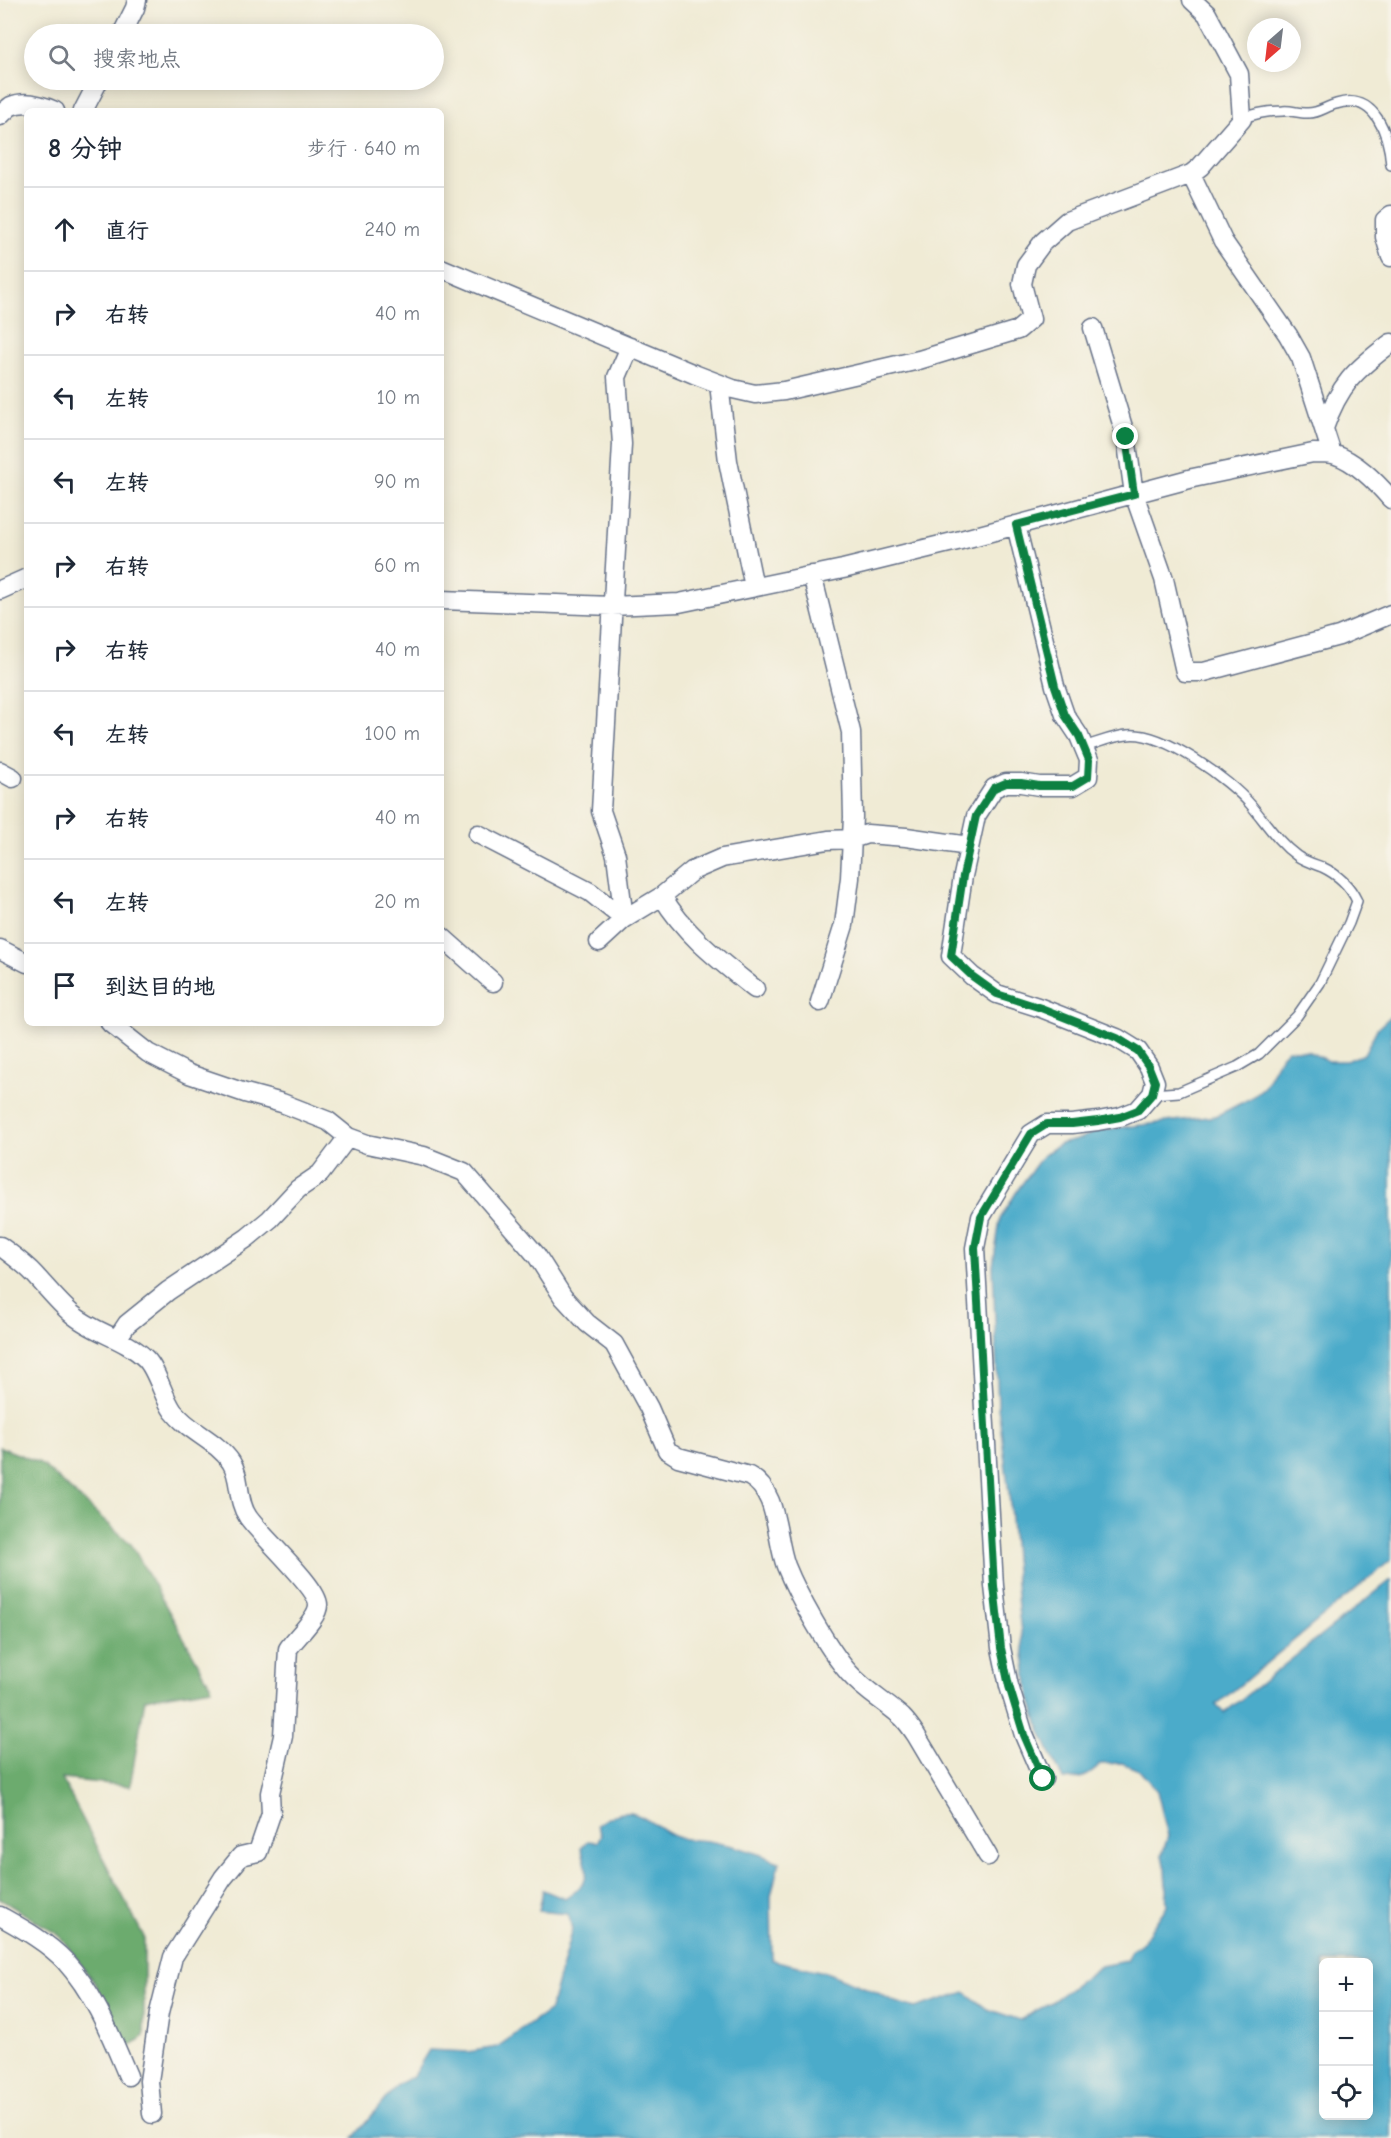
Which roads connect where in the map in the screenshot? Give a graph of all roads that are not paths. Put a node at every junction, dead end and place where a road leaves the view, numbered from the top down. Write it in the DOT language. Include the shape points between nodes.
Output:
graph roads {
  1 [pos="137,0"];
  2 [pos="1192,0"];
  3 [pos="127,24"];
  4 [pos="94,90"];
  5 [pos="48,108"];
  6 [pos="85,108"];
  7 [pos="0,116"];
  8 [pos="1242,119"];
  9 [pos="1391,165"];
  10 [pos="1191,174"];
  11 [pos="1391,215"];
  12 [pos="1391,257"];
  13 [pos="444,269"];
  14 [pos="1093,328"];
  15 [pos="1391,343"];
  16 [pos="630,347"];
  17 [pos="719,384"];
  18 [pos="1324,428"];
  19 [pos="1332,454"];
  20 [pos="1134,494"];
  21 [pos="1391,499"];
  22 [pos="1016,525"];
  23 [pos="812,575"];
  24 [pos="24,579"];
  25 [pos="754,587"];
  26 [pos="0,590"];
  27 [pos="444,600"];
  28 [pos="612,606"];
  29 [pos="1391,614"];
  30 [pos="1083,747"];
  31 [pos="478,834"];
  32 [pos="852,838"];
  33 [pos="969,846"];
  34 [pos="662,896"];
  35 [pos="624,919"];
  36 [pos="444,939"];
  37 [pos="599,942"];
  38 [pos="0,948"];
  39 [pos="24,961"];
  40 [pos="493,982"];
  41 [pos="755,989"];
  42 [pos="820,1002"];
  43 [pos="114,1026"];
  44 [pos="1152,1094"];
  45 [pos="348,1137"];
  46 [pos="0,1246"];
  47 [pos="117,1339"];
  48 [pos="1043,1779"];
  49 [pos="988,1856"];
  50 [pos="0,1916"];
  51 [pos="128,2076"];
  52 [pos="152,2114"];
  1 -- 3 [label="street"];
  2 -- 8 [label="street" via="1207,14 1239,74"];
  4 -- 6 [label="street"];
  5 -- 7 [label="street" via="39,104 12,106"];
  8 -- 9 [label="lane" via="1284,110 1321,112 1353,100 1369,107 1379,121"];
  8 -- 10 [label="street"];
  10 -- 17 [label="street" via="1067,221 1042,242 1026,265 1022,284 1031,319 1018,330 919,360 784,392 755,394"];
  10 -- 18 [label="street" via="1223,241 1301,358"];
  11 -- 12 [label="street" via="1384,220"];
  13 -- 16 [label="street"];
  14 -- 20 [label="street" via="1126,437"];
  15 -- 18 [label="street" via="1351,376"];
  16 -- 17 [label="street"];
  16 -- 28 [label="street" via="617,377 622,444"];
  17 -- 25 [label="street" via="728,461"];
  18 -- 19 [label="street"];
  19 -- 20 [label="street" via="1287,458"];
  19 -- 21 [label="street" via="1376,482"];
  20 -- 22 [label="street"];
  20 -- 29 [label="street" via="1164,579 1185,672 1204,672 1339,636"];
  22 -- 23 [label="street"];
  22 -- 30 [label="street" via="1055,686 1065,715"];
  23 -- 25 [label="street"];
  23 -- 32 [label="street" via="851,732"];
  24 -- 26 [label="street"];
  25 -- 28 [label="street" via="679,603"];
  27 -- 28 [label="street"];
  28 -- 35 [label="street" via="601,811 616,855"];
  30 -- 33 [label="street" via="1089,760 1088,777 1073,786 1006,783 994,788 976,816"];
  30 -- 44 [label="lane" via="1129,734 1154,738 1198,761 1251,805 1262,822 1298,858 1325,868 1350,887 1357,901 1320,983 1268,1047 1236,1067 1179,1092"];
  31 -- 35 [label="street" via="590,892"];
  32 -- 33 [label="street" via="867,834"];
  32 -- 34 [label="street" via="722,858 692,871"];
  32 -- 42 [label="street" via="844,925"];
  33 -- 44 [label="street" via="951,956 997,994 1117,1038 1138,1051 1155,1082"];
  34 -- 35 [label="street"];
  34 -- 41 [label="street" via="699,944"];
  35 -- 37 [label="street"];
  36 -- 40 [label="street"];
  38 -- 39 [label="street"];
  43 -- 45 [label="street" via="148,1053 189,1074 328,1121"];
  44 -- 48 [label="street" via="1138,1110 1120,1117 1047,1124 1031,1134 981,1217 975,1248 990,1530 1001,1648 1024,1735"];
  45 -- 47 [label="street" via="320,1174 298,1189 270,1219 168,1291 127,1324"];
  45 -- 49 [label="street" via="424,1156 464,1172 537,1256 563,1297 586,1323 614,1344 668,1450 678,1457 759,1482 768,1495 785,1565 826,1639 849,1673 903,1718 916,1735"];
  46 -- 47 [label="street" via="33,1272 73,1315"];
  47 -- 52 [label="street" via="147,1360 174,1412 232,1463 246,1516 297,1572 319,1606 288,1649 283,1736 270,1793 271,1814 258,1852 241,1856 222,1878 173,1957 150,2071"];
  50 -- 51 [label="street" via="31,1934 64,1961 91,1997"];
}
